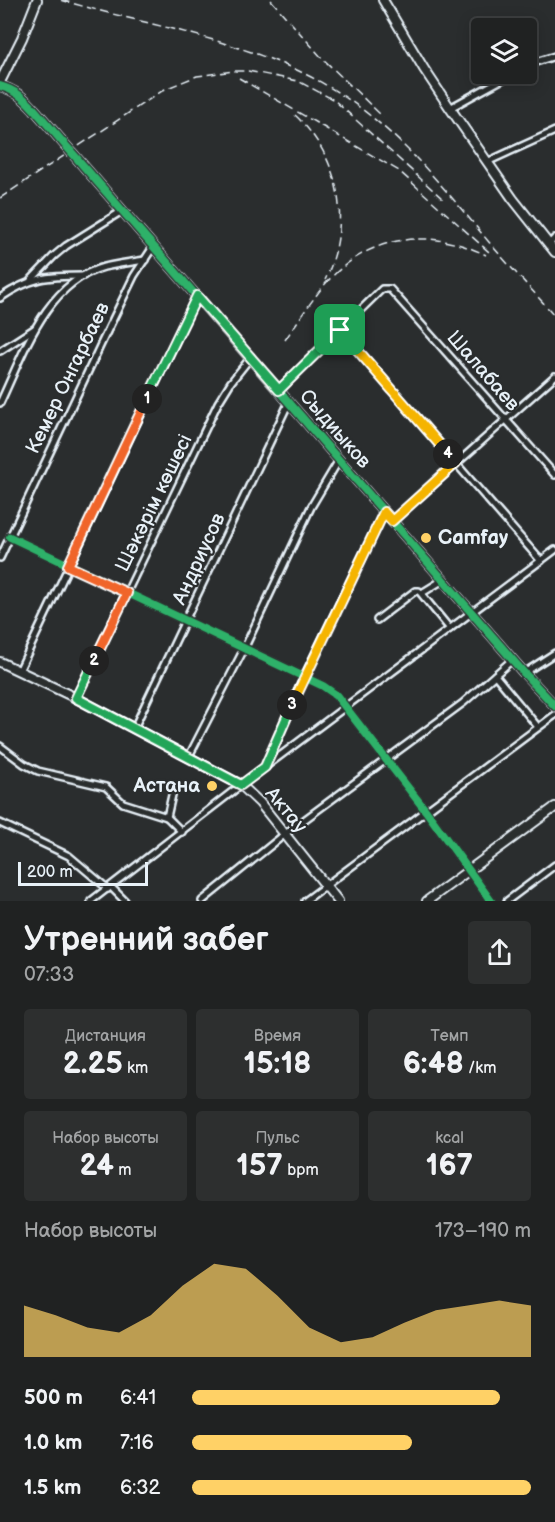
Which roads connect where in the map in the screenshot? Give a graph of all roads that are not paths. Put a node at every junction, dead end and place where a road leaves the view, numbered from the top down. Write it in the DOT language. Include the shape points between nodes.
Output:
graph roads {
  1 [pos="37,0"];
  2 [pos="383,0"];
  3 [pos="555,56"];
  4 [pos="537,62"];
  5 [pos="0,84"];
  6 [pos="494,84"];
  7 [pos="450,108"];
  8 [pos="555,131"];
  9 [pos="488,162"];
  10 [pos="122,210"];
  11 [pos="555,238"];
  12 [pos="548,245"];
  13 [pos="153,247"];
  14 [pos="555,252"];
  15 [pos="145,260"];
  16 [pos="85,276"];
  17 [pos="31,280"];
  18 [pos="197,296"];
  19 [pos="0,298"];
  20 [pos="35,328"];
  21 [pos="340,330"];
  22 [pos="0,351"];
  23 [pos="251,357"];
  24 [pos="555,376"];
  25 [pos="279,390"];
  26 [pos="289,402"];
  27 [pos="0,404"];
  28 [pos="506,419"];
  29 [pos="339,460"];
  30 [pos="456,463"];
  31 [pos="555,475"];
  32 [pos="384,512"];
  33 [pos="392,521"];
  34 [pos="10,537"];
  35 [pos="555,550"];
  36 [pos="0,558"];
  37 [pos="541,561"];
  38 [pos="68,566"];
  39 [pos="443,580"];
  40 [pos="127,593"];
  41 [pos="422,593"];
  42 [pos="472,612"];
  43 [pos="378,620"];
  44 [pos="186,621"];
  45 [pos="450,629"];
  46 [pos="244,649"];
  47 [pos="555,654"];
  48 [pos="512,660"];
  49 [pos="0,662"];
  50 [pos="19,671"];
  51 [pos="524,673"];
  52 [pos="495,675"];
  53 [pos="304,677"];
  54 [pos="76,698"];
  55 [pos="555,706"];
  56 [pos="345,707"];
  57 [pos="555,715"];
  58 [pos="538,727"];
  59 [pos="134,728"];
  60 [pos="0,746"];
  61 [pos="189,756"];
  62 [pos="386,759"];
  63 [pos="265,767"];
  64 [pos="241,785"];
  65 [pos="172,795"];
  66 [pos="555,807"];
  67 [pos="426,811"];
  68 [pos="167,817"];
  69 [pos="0,823"];
  70 [pos="182,832"];
  71 [pos="285,834"];
  72 [pos="555,865"];
  73 [pos="469,869"];
  74 [pos="325,885"];
  75 [pos="109,888"];
  76 [pos="91,901"];
  77 [pos="125,901"];
  78 [pos="202,901"];
  79 [pos="305,901"];
  80 [pos="338,901"];
  81 [pos="427,901"];
  82 [pos="491,901"];
  83 [pos="507,901"];
  1 -- 5 [label="street"];
  2 -- 7 [label="street"];
  3 -- 4 [label="street"];
  5 -- 10 [label="street, Сыдиыков" via="23,97"];
  6 -- 7 [label="street"];
  7 -- 9 [label="street"];
  8 -- 9 [label="street"];
  9 -- 12 [label="street"];
  10 -- 13 [label="street, Сыдиыков"];
  10 -- 17 [label="street" via="66,246"];
  11 -- 12 [label="street"];
  12 -- 14 [label="street"];
  13 -- 15 [label="street, Кемер Онгарбаев"];
  13 -- 18 [label="street, Сыдиыков"];
  15 -- 16 [label="street" via="102,268"];
  15 -- 34 [label="street, Кемер Онгарбаев" via="100,344"];
  16 -- 17 [label="street"];
  16 -- 20 [label="street" via="68,287"];
  17 -- 19 [label="street"];
  18 -- 23 [label="street, Сыдиыков"];
  18 -- 38 [label="street"];
  20 -- 22 [label="street"];
  20 -- 27 [label="street"];
  21 -- 25 [label="street"];
  21 -- 28 [label="street, Шалабаев" via="382,289 394,291"];
  21 -- 30 [label="street"];
  23 -- 25 [label="street, Сыдиыков"];
  23 -- 40 [label="street, Шәкәрім көшесі" via="218,403"];
  24 -- 28 [label="street"];
  25 -- 26 [label="street, Сыдиыков"];
  26 -- 29 [label="street, Сыдиыков"];
  26 -- 44 [label="street, Андриусов"];
  28 -- 30 [label="street"];
  28 -- 31 [label="street, Шалабаев"];
  29 -- 32 [label="street, Сыдиыков"];
  29 -- 46 [label="street" via="311,507"];
  30 -- 33 [label="street"];
  30 -- 37 [label="street"];
  32 -- 33 [label="street, Сыдиыков"];
  32 -- 53 [label="street"];
  33 -- 39 [label="street, Сыдиыков"];
  34 -- 36 [label="street, Кемер Онгарбаев"];
  34 -- 38 [label="street"];
  35 -- 37 [label="street"];
  37 -- 42 [label="street"];
  38 -- 40 [label="street"];
  38 -- 50 [label="street"];
  39 -- 41 [label="street"];
  39 -- 42 [label="street, Сыдиыков"];
  40 -- 44 [label="street"];
  40 -- 54 [label="street, Шәкәрім көшесі"];
  41 -- 43 [label="street" via="415,591"];
  41 -- 45 [label="street"];
  42 -- 45 [label="street"];
  42 -- 48 [label="street, Сыдиыков"];
  44 -- 46 [label="street"];
  44 -- 59 [label="street, Андриусов"];
  45 -- 56 [label="street"];
  46 -- 53 [label="street"];
  46 -- 61 [label="street"];
  47 -- 51 [label="street"];
  48 -- 51 [label="street, Сыдиыков"];
  48 -- 52 [label="street"];
  49 -- 50 [label="street, Актау"];
  50 -- 54 [label="street, Актау"];
  51 -- 55 [label="street, Сыдиыков"];
  52 -- 58 [label="street"];
  52 -- 62 [label="street"];
  53 -- 56 [label="street" via="329,691"];
  53 -- 63 [label="street"];
  54 -- 59 [label="street, Актау"];
  56 -- 62 [label="street"];
  56 -- 63 [label="street"];
  57 -- 58 [label="street"];
  58 -- 67 [label="street"];
  59 -- 61 [label="street, Актау"];
  60 -- 68 [label="street" via="38,771 106,787 123,803"];
  61 -- 64 [label="street, Актау"];
  62 -- 67 [label="street"];
  62 -- 71 [label="street"];
  63 -- 64 [label="street"];
  64 -- 70 [label="street"];
  64 -- 71 [label="street, Актау"];
  65 -- 68 [label="street"];
  66 -- 73 [label="street"];
  67 -- 73 [label="street"];
  67 -- 74 [label="street"];
  68 -- 70 [label="street"];
  69 -- 75 [label="street" via="69,856"];
  70 -- 75 [label="street"];
  71 -- 74 [label="street, Актау"];
  71 -- 78 [label="street"];
  72 -- 83 [label="street"];
  73 -- 81 [label="street"];
  73 -- 82 [label="street"];
  74 -- 79 [label="street"];
  74 -- 80 [label="street, Актау"];
  75 -- 76 [label="street"];
  75 -- 77 [label="street"];
}
